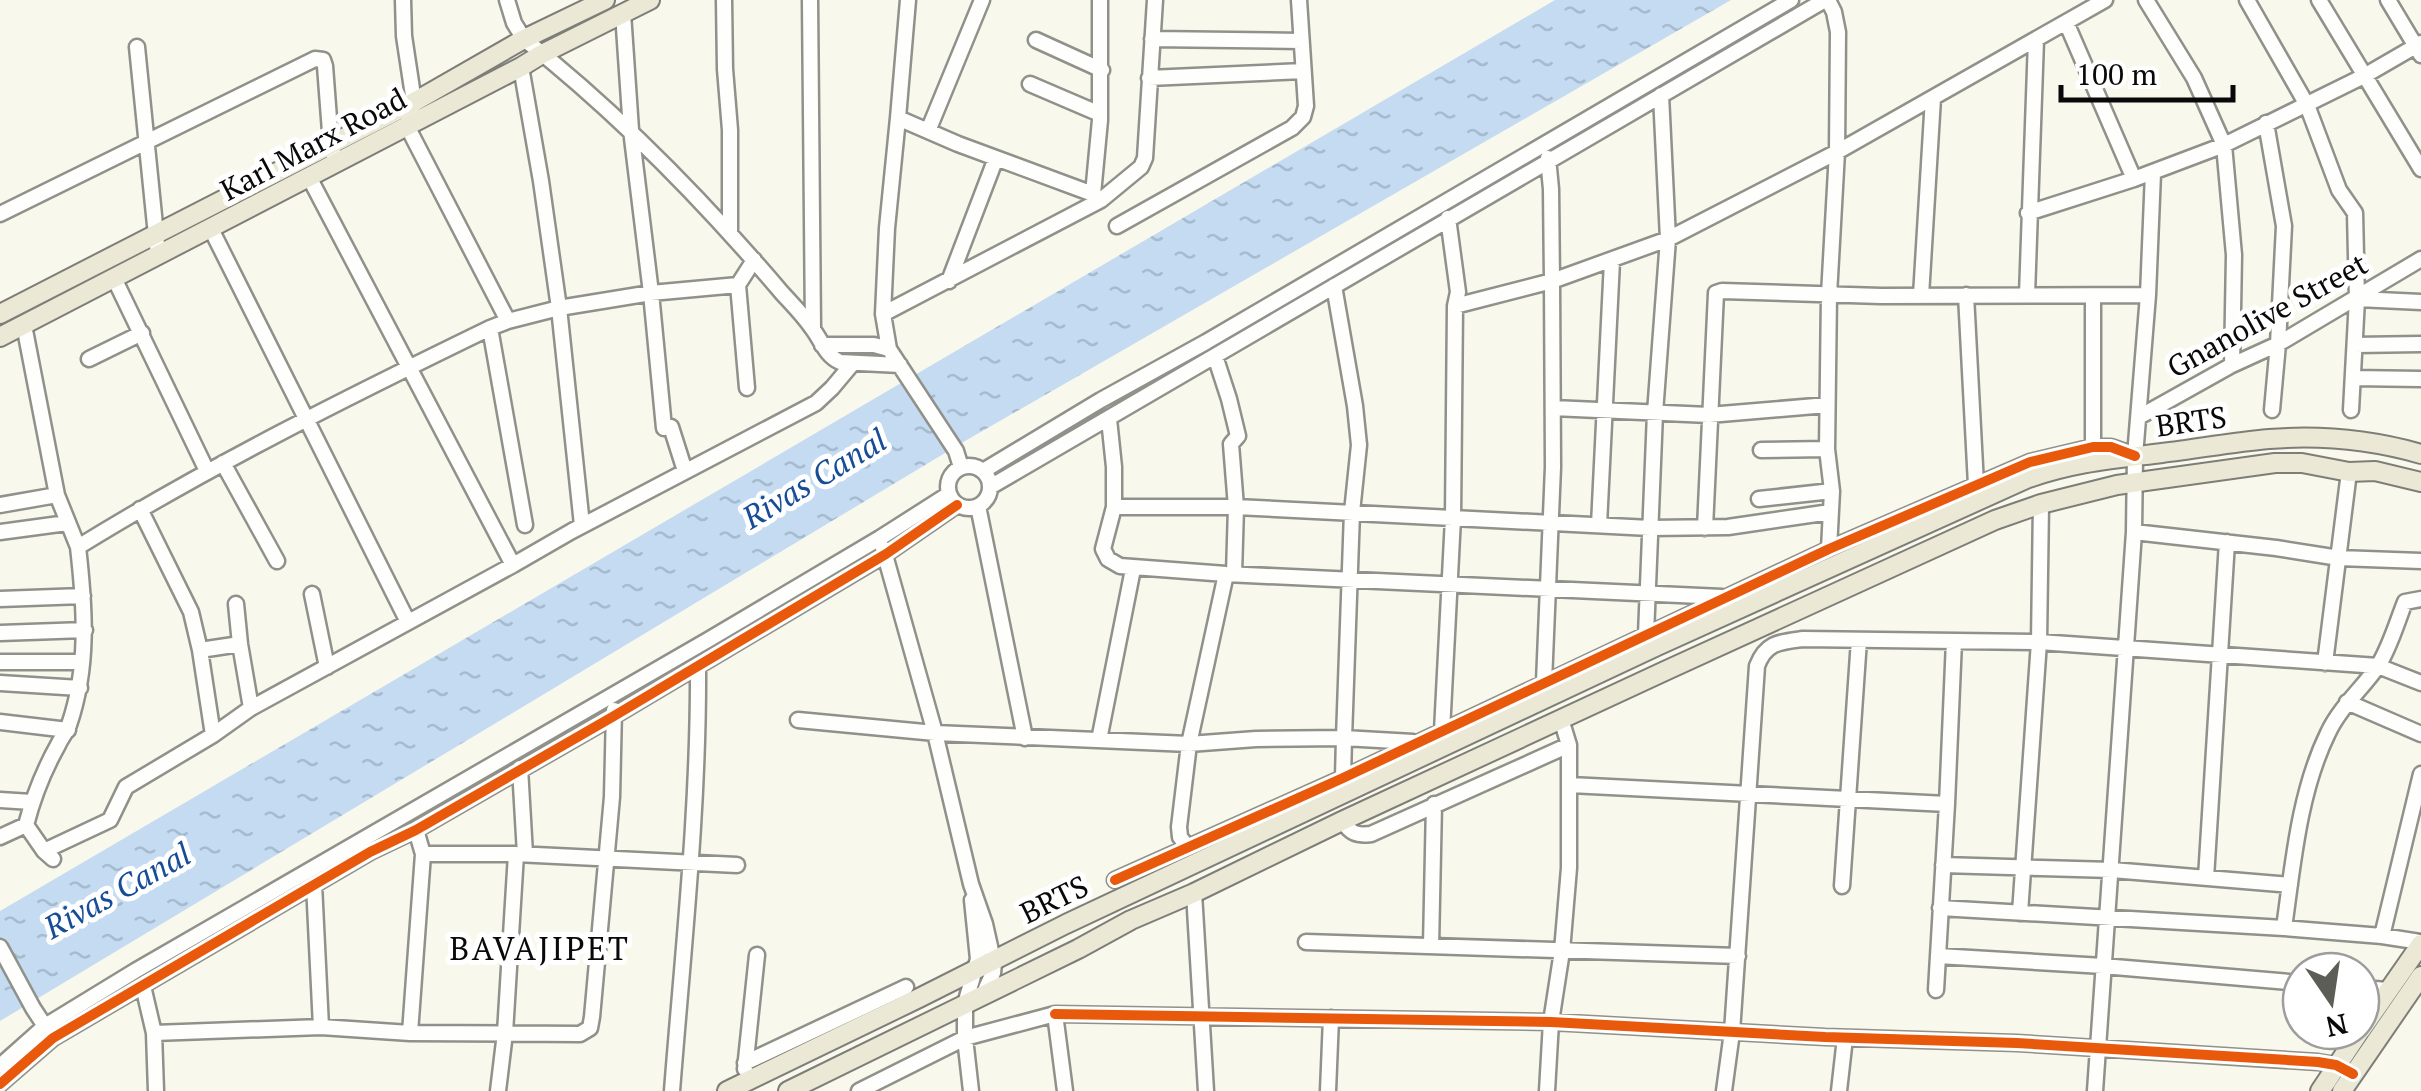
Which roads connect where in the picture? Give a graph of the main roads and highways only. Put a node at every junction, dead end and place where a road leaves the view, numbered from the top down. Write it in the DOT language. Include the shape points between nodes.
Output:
graph roads {
  1 [pos="605,0"];
  2 [pos="650,0"];
  3 [pos="333,154"];
  4 [pos="0,314"];
  5 [pos="0,336"];
  6 [pos="2421,454"];
  7 [pos="2421,482"];
  8 [pos="2421,943"];
  9 [pos="2421,976"];
  10 [pos="2381,1000"];
  11 [pos="2352,1051"];
  12 [pos="2345,1070"];
  13 [pos="735,1087"];
  14 [pos="788,1091"];
  15 [pos="2320,1091"];
  16 [pos="2342,1091"];
  1 -- 3 [label="main road, Karl Marx Road" via="524,39"];
  2 -- 3 [label="main road, Karl Marx Road" via="406,126"];
  3 -- 4 [label="main road, Karl Marx Road"];
  3 -- 5 [label="main road, Karl Marx Road" via="309,177"];
  6 -- 13 [label="main road, BRTS" via="2304,438 2063,466 1639,655"];
  7 -- 14 [label="main road" via="2275,463 2100,489 1976,528 1131,920"];
  8 -- 10 [label="main road"];
  9 -- 12 [label="main road"];
  11 -- 12 [label="main road"];
  12 -- 15 [label="main road"];
  12 -- 16 [label="main road"];
}
